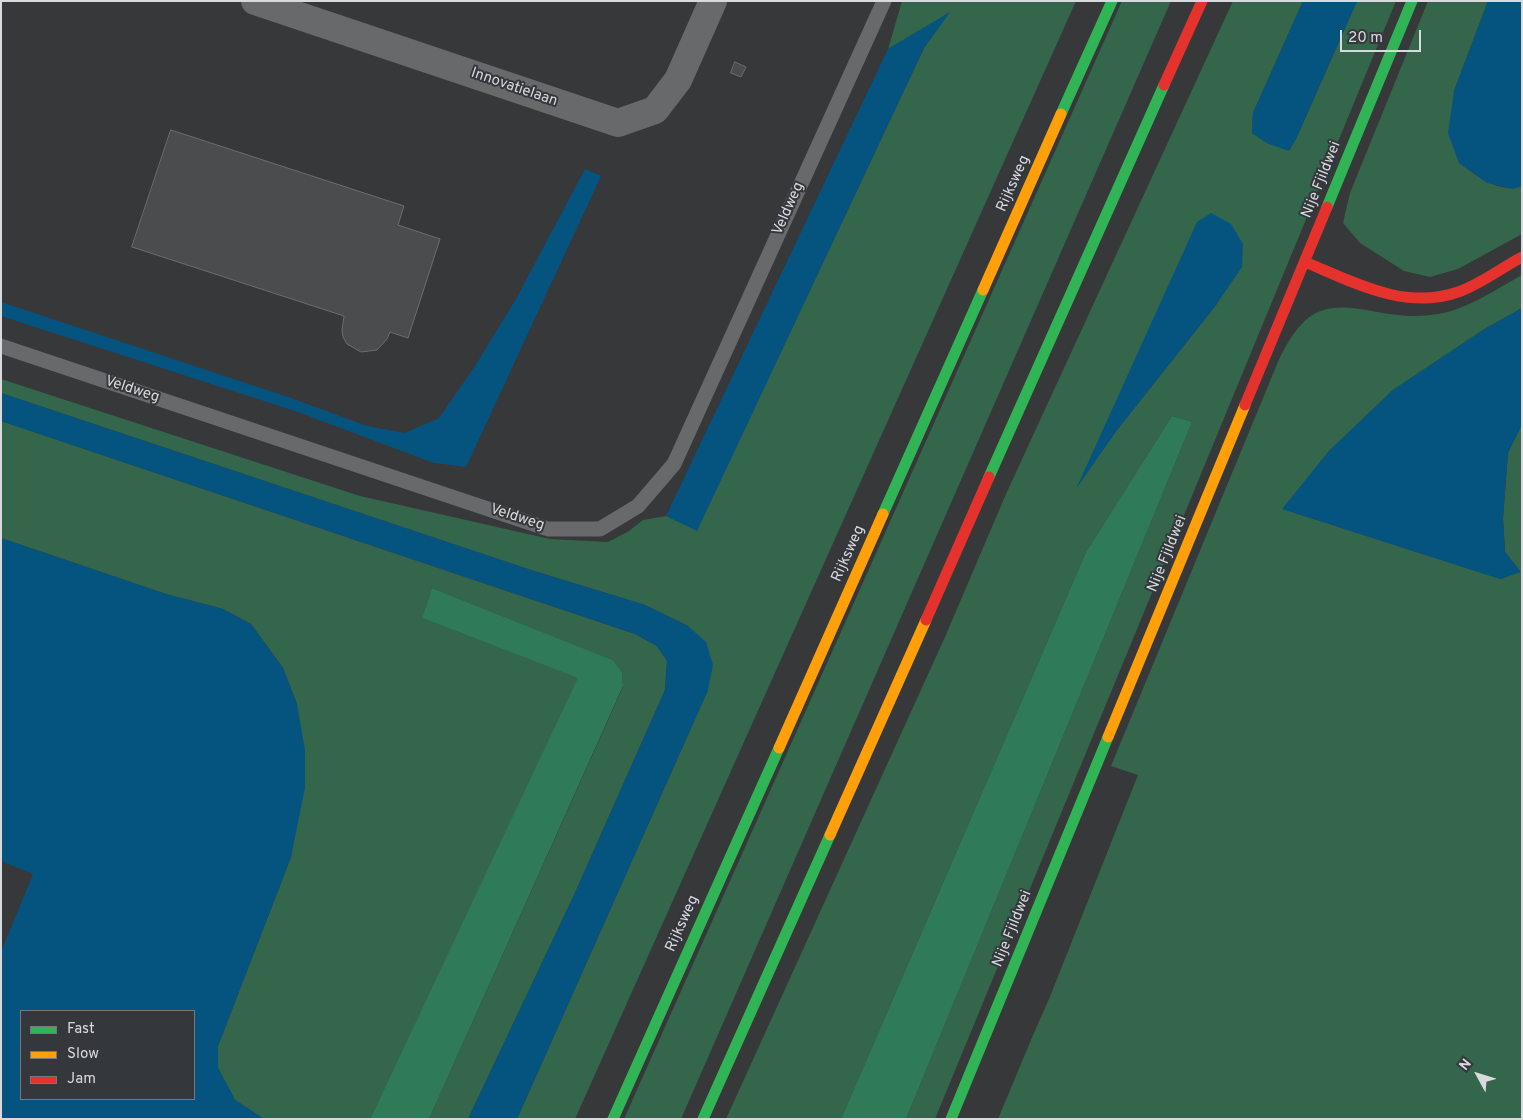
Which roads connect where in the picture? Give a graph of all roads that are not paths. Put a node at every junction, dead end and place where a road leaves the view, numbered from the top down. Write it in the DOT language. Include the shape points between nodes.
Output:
graph roads {
  1 [pos="255,1"];
  2 [pos="713,1"];
  3 [pos="884,1"];
  4 [pos="1112,1"];
  5 [pos="1202,1"];
  6 [pos="1412,1"];
  7 [pos="1522,257"];
  8 [pos="1305,262"];
  9 [pos="1,346"];
  10 [pos="613,1119"];
  11 [pos="703,1119"];
  12 [pos="951,1119"];
  1 -- 2 [label="street, Innovatielaan" via="618,123 656,110 678,80"];
  3 -- 9 [label="lane, Veldweg" via="674,464 638,506 600,529 548,529"];
  4 -- 10 [label="main road, Rijksweg"];
  5 -- 11 [label="main road"];
  6 -- 8 [label="main road, Nije Fjildwei"];
  7 -- 8 [label="main road" via="1459,292 1416,299 1387,295"];
  8 -- 12 [label="main road, Nije Fjildwei"];
}
